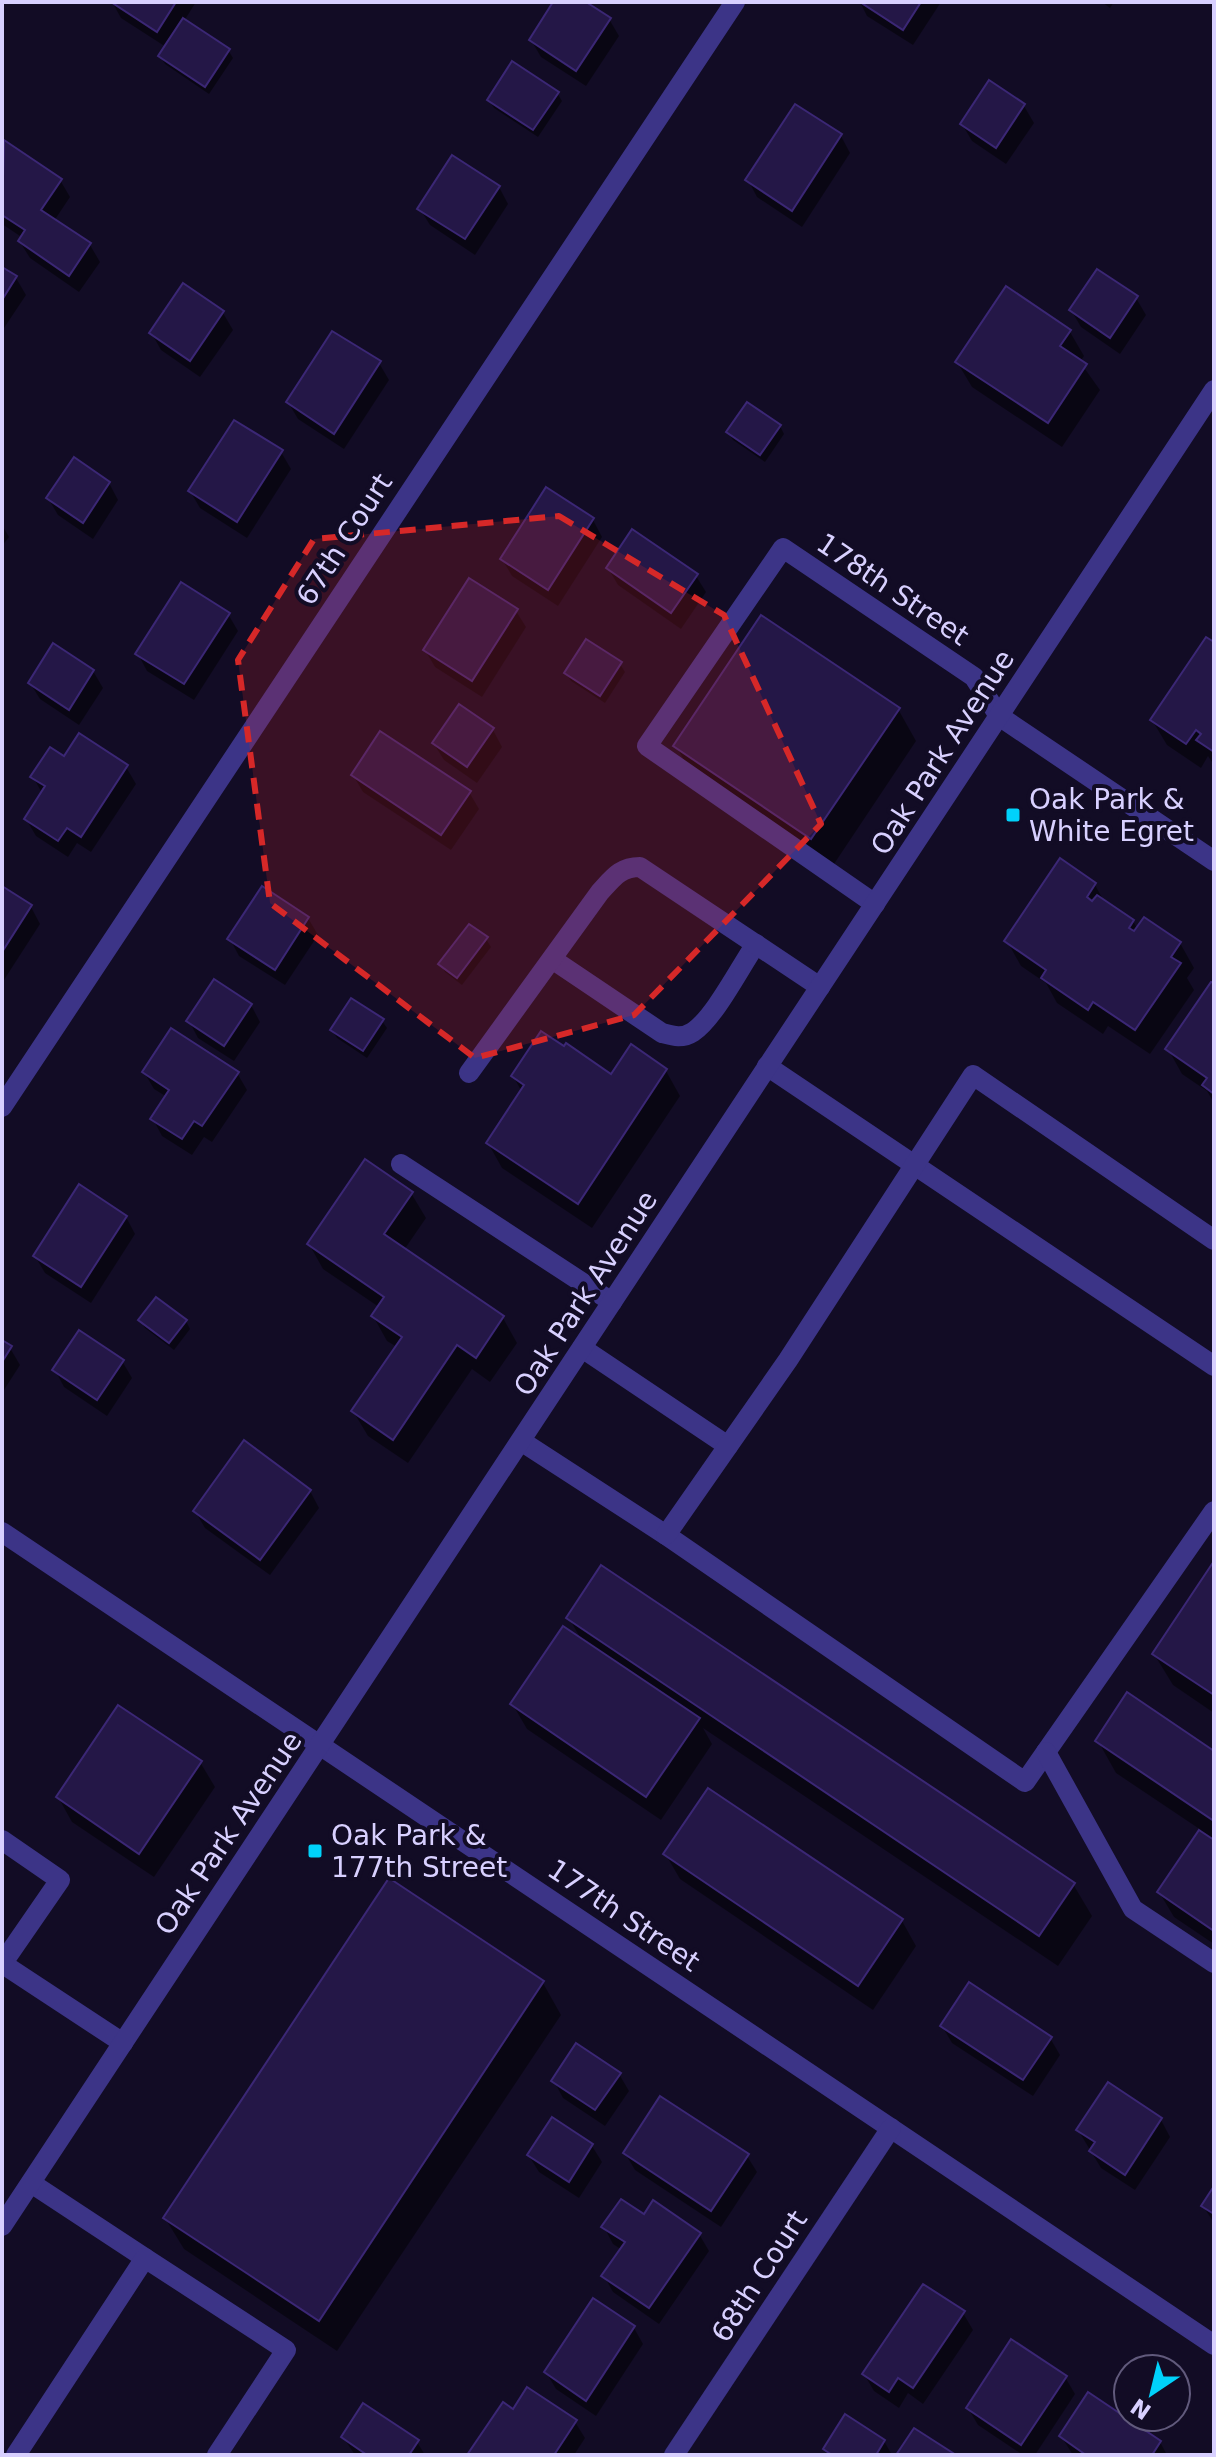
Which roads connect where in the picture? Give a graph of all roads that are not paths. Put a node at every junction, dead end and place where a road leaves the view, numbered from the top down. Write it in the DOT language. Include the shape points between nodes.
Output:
graph roads {
  1 [pos="735,2"];
  2 [pos="1214,390"];
  3 [pos="999,716"];
  4 [pos="1214,861"];
  5 [pos="875,904"];
  6 [pos="756,944"];
  7 [pos="552,959"];
  8 [pos="820,987"];
  9 [pos="767,1066"];
  10 [pos="469,1073"];
  11 [pos="2,1107"];
  12 [pos="401,1164"];
  13 [pos="914,1166"];
  14 [pos="1214,1240"];
  15 [pos="612,1302"];
  16 [pos="582,1348"];
  17 [pos="1214,1366"];
  18 [pos="521,1441"];
  19 [pos="728,1446"];
  20 [pos="1214,1511"];
  21 [pos="2,1532"];
  22 [pos="666,1535"];
  23 [pos="320,1745"];
  24 [pos="1046,1752"];
  25 [pos="2,1840"];
  26 [pos="1214,1963"];
  27 [pos="2,1964"];
  28 [pos="123,2043"];
  29 [pos="891,2128"];
  30 [pos="31,2183"];
  31 [pos="2,2226"];
  32 [pos="145,2258"];
  33 [pos="1214,2345"];
  34 [pos="16,2455"];
  35 [pos="217,2455"];
  36 [pos="674,2455"];
  1 -- 11 [label="street, 67th Court"];
  2 -- 3 [label="street, Oak Park Avenue"];
  3 -- 4 [label="street"];
  3 -- 5 [label="street, Oak Park Avenue"];
  3 -- 5 [label="street, 178th Street" via="974,677 783,548 647,746"];
  5 -- 8 [label="street, Oak Park Avenue"];
  6 -- 7 [label="street" via="640,867 629,867 600,892"];
  6 -- 7 [label="street" via="706,1019 678,1037 662,1033"];
  6 -- 8 [label="street"];
  7 -- 10 [label="street"];
  8 -- 9 [label="street, Oak Park Avenue"];
  9 -- 13 [label="street"];
  9 -- 15 [label="street, Oak Park Avenue"];
  12 -- 15 [label="street"];
  13 -- 14 [label="street" via="973,1075"];
  13 -- 17 [label="street"];
  13 -- 19 [label="street"];
  15 -- 16 [label="street, Oak Park Avenue"];
  16 -- 18 [label="street, Oak Park Avenue"];
  16 -- 19 [label="street"];
  18 -- 22 [label="street"];
  18 -- 23 [label="street, Oak Park Avenue"];
  19 -- 22 [label="street"];
  20 -- 24 [label="street"];
  21 -- 23 [label="street, 177th Street"];
  22 -- 24 [label="street" via="1025,1782"];
  23 -- 28 [label="street, Oak Park Avenue"];
  23 -- 29 [label="street, 177th Street"];
  24 -- 26 [label="street" via="1133,1909"];
  25 -- 27 [label="street" via="60,1880"];
  27 -- 28 [label="street"];
  28 -- 30 [label="street, Oak Park Avenue"];
  29 -- 33 [label="street, 177th Street"];
  29 -- 36 [label="street, 68th Court"];
  30 -- 31 [label="street, Oak Park Avenue"];
  30 -- 32 [label="street"];
  32 -- 34 [label="street"];
  32 -- 35 [label="street" via="286,2350"];
}
